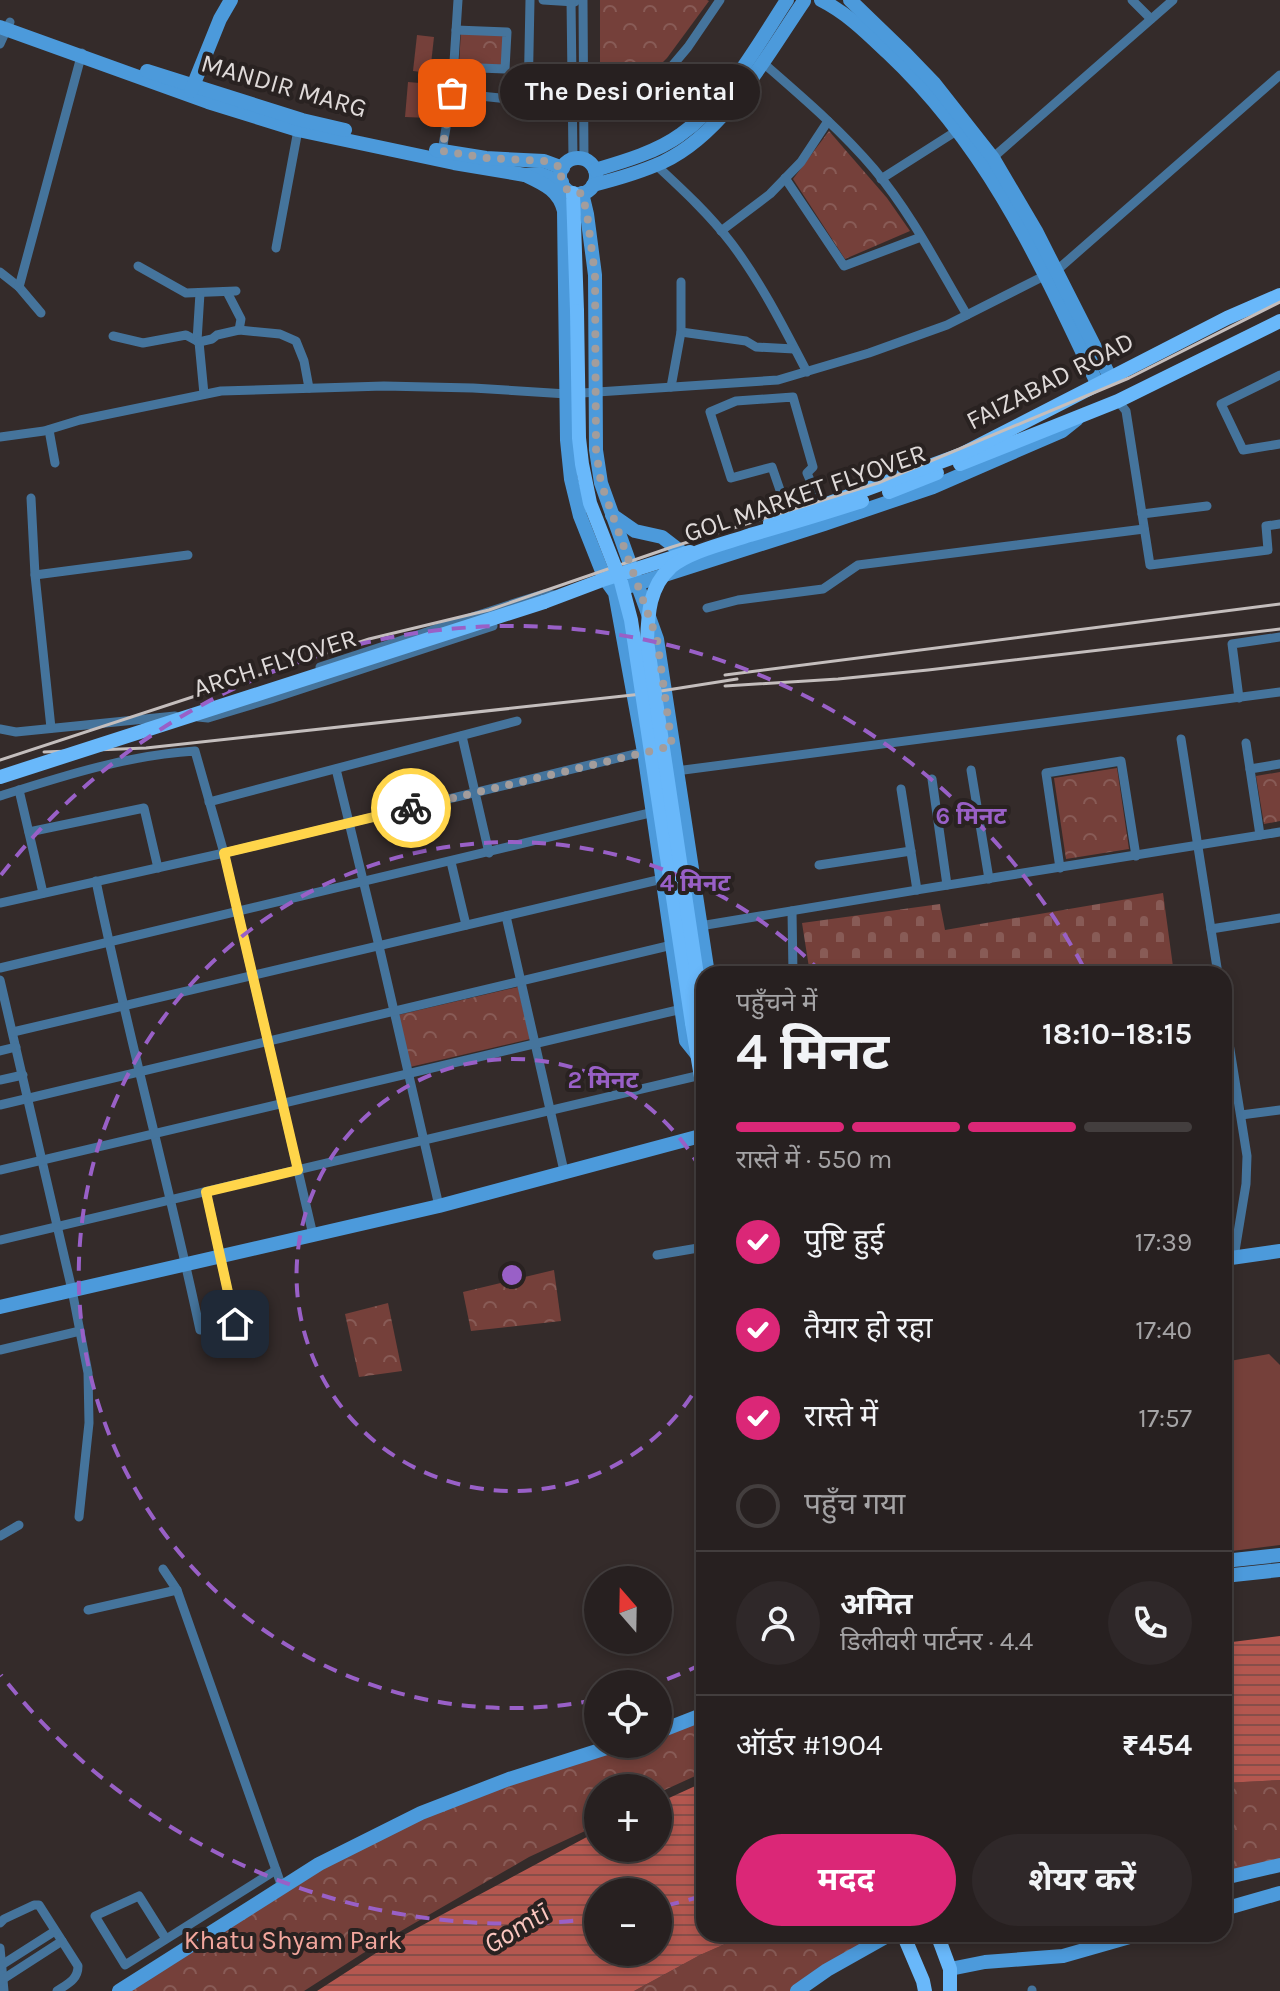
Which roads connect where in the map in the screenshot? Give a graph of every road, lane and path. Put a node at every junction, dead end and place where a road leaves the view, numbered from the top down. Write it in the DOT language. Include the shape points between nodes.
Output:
graph roads {
  1 [pos="231,0"];
  2 [pos="458,0"];
  3 [pos="530,0"];
  4 [pos="543,0"];
  5 [pos="720,0"];
  6 [pos="787,0"];
  7 [pos="804,0"];
  8 [pos="821,0"];
  9 [pos="850,0"];
  10 [pos="1132,0"];
  11 [pos="1173,0"];
  12 [pos="571,1"];
  13 [pos="583,1"];
  14 [pos="1151,19"];
  15 [pos="4,24"];
  16 [pos="456,30"];
  17 [pos="0,44"];
  18 [pos="82,53"];
  19 [pos="762,62"];
  20 [pos="454,67"];
  21 [pos="1280,75"];
  22 [pos="192,91"];
  23 [pos="452,93"];
  24 [pos="585,114"];
  25 [pos="572,116"];
  26 [pos="828,121"];
  27 [pos="298,130"];
  28 [pos="958,130"];
  29 [pos="442,151"];
  30 [pos="988,162"];
  31 [pos="656,165"];
  32 [pos="525,175"];
  33 [pos="578,176"];
  34 [pos="785,178"];
  35 [pos="881,179"];
  36 [pos="721,231"];
  37 [pos="921,237"];
  38 [pos="276,248"];
  39 [pos="138,266"];
  40 [pos="0,272"];
  41 [pos="1051,273"];
  42 [pos="681,282"];
  43 [pos="19,287"];
  44 [pos="200,293"];
  45 [pos="1280,295"];
  46 [pos="41,313"];
  47 [pos="967,315"];
  48 [pos="1280,321"];
  49 [pos="239,330"];
  50 [pos="681,332"];
  51 [pos="113,336"];
  52 [pos="198,342"];
  53 [pos="794,349"];
  54 [pos="807,372"];
  55 [pos="1280,375"];
  56 [pos="778,380"];
  57 [pos="1104,380"];
  58 [pos="671,387"];
  59 [pos="309,388"];
  60 [pos="595,393"];
  61 [pos="204,394"];
  62 [pos="567,394"];
  63 [pos="781,397"];
  64 [pos="1118,401"];
  65 [pos="1079,418"];
  66 [pos="49,430"];
  67 [pos="0,437"];
  68 [pos="1280,444"];
  69 [pos="55,463"];
  70 [pos="31,498"];
  71 [pos="821,506"];
  72 [pos="1207,506"];
  73 [pos="611,514"];
  74 [pos="1142,514"];
  75 [pos="789,516"];
  76 [pos="1280,524"];
  77 [pos="1144,529"];
  78 [pos="684,554"];
  79 [pos="188,555"];
  80 [pos="35,575"];
  81 [pos="634,577"];
  82 [pos="605,579"];
  83 [pos="615,593"];
  84 [pos="565,595"];
  85 [pos="707,608"];
  86 [pos="1280,637"];
  87 [pos="660,666"];
  88 [pos="630,673"];
  89 [pos="1280,692"];
  90 [pos="1239,698"];
  91 [pos="667,704"];
  92 [pos="636,709"];
  93 [pos="169,716"];
  94 [pos="517,721"];
  95 [pos="51,728"];
  96 [pos="0,729"];
  97 [pos="462,736"];
  98 [pos="1181,739"];
  99 [pos="1246,743"];
  100 [pos="672,746"];
  101 [pos="644,752"];
  102 [pos="1280,764"];
  103 [pos="336,769"];
  104 [pos="1250,769"];
  105 [pos="971,770"];
  106 [pos="676,771"];
  107 [pos="0,777"];
  108 [pos="932,779"];
  109 [pos="901,789"];
  110 [pos="19,790"];
  111 [pos="475,793"];
  112 [pos="0,796"];
  113 [pos="209,802"];
  114 [pos="681,807"];
  115 [pos="653,812"];
  116 [pos="349,823"];
  117 [pos="29,832"];
  118 [pos="1280,832"];
  119 [pos="1260,835"];
  120 [pos="1199,845"];
  121 [pos="911,851"];
  122 [pos="224,853"];
  123 [pos="489,853"];
  124 [pos="1136,856"];
  125 [pos="451,862"];
  126 [pos="819,865"];
  127 [pos="158,868"];
  128 [pos="1060,868"];
  129 [pos="662,879"];
  130 [pos="989,879"];
  131 [pos="96,881"];
  132 [pos="364,883"];
  133 [pos="947,885"];
  134 [pos="917,890"];
  135 [pos="43,893"];
  136 [pos="0,903"];
  137 [pos="792,911"];
  138 [pos="237,912"];
  139 [pos="506,916"];
  140 [pos="1280,918"];
  141 [pos="466,925"];
  142 [pos="700,926"];
  143 [pos="1211,929"];
  144 [pos="109,943"];
  145 [pos="672,945"];
  146 [pos="379,946"];
  147 [pos="707,966"];
  148 [pos="793,966"];
  149 [pos="1217,966"];
  150 [pos="0,968"];
  151 [pos="252,976"];
  152 [pos="0,980"];
  153 [pos="520,981"];
  154 [pos="696,994"];
  155 [pos="696,1000"];
  156 [pos="124,1006"];
  157 [pos="682,1009"];
  158 [pos="394,1011"];
  159 [pos="13,1032"];
  160 [pos="268,1041"];
  161 [pos="535,1045"];
  162 [pos="16,1047"];
  163 [pos="0,1051"];
  164 [pos="696,1054"];
  165 [pos="1232,1060"];
  166 [pos="140,1072"];
  167 [pos="23,1075"];
  168 [pos="409,1075"];
  169 [pos="696,1076"];
  170 [pos="0,1080"];
  171 [pos="28,1098"];
  172 [pos="282,1104"];
  173 [pos="0,1105"];
  174 [pos="550,1110"];
  175 [pos="1280,1110"];
  176 [pos="1241,1115"];
  177 [pos="155,1134"];
  178 [pos="696,1137"];
  179 [pos="424,1141"];
  180 [pos="42,1160"];
  181 [pos="0,1170"];
  182 [pos="298,1170"];
  183 [pos="564,1171"];
  184 [pos="206,1192"];
  185 [pos="170,1200"];
  186 [pos="439,1206"];
  187 [pos="57,1227"];
  188 [pos="313,1235"];
  189 [pos="0,1240"];
  190 [pos="1232,1245"];
  191 [pos="696,1248"];
  192 [pos="1280,1251"];
  193 [pos="657,1255"];
  194 [pos="220,1256"];
  195 [pos="1232,1258"];
  196 [pos="186,1264"];
  197 [pos="72,1290"];
  198 [pos="0,1307"];
  199 [pos="235,1324"];
  200 [pos="200,1330"];
  201 [pos="80,1331"];
  202 [pos="0,1350"];
  203 [pos="79,1517"];
  204 [pos="19,1525"];
  205 [pos="0,1536"];
  206 [pos="1280,1555"];
  207 [pos="1232,1560"];
  208 [pos="163,1569"];
  209 [pos="1280,1570"];
  210 [pos="1232,1575"];
  211 [pos="177,1590"];
  212 [pos="88,1610"];
  213 [pos="696,1717"];
  214 [pos="672,1727"];
  215 [pos="584,1755"];
  216 [pos="1280,1865"];
  217 [pos="276,1870"];
  218 [pos="1232,1876"];
  219 [pos="282,1887"];
  220 [pos="1280,1893"];
  221 [pos="1232,1907"];
  222 [pos="0,1923"];
  223 [pos="55,1931"];
  224 [pos="166,1939"];
  225 [pos="62,1941"];
  226 [pos="877,1942"];
  227 [pos="907,1942"];
  228 [pos="940,1942"];
  229 [pos="1112,1942"];
  230 [pos="0,1948"];
  231 [pos="1,1966"];
  232 [pos="950,1969"];
  233 [pos="1,1980"];
  234 [pos="4,1991"];
  235 [pos="57,1991"];
  236 [pos="119,1991"];
  237 [pos="797,1991"];
  238 [pos="925,1991"];
  239 [pos="950,1991"];
  1 -- 22 [label="street"];
  2 -- 16 [label="street"];
  3 -- 23 [label="street" via="528,101"];
  4 -- 12 [label="street"];
  5 -- 24 [label="street" via="656,85"];
  6 -- 33 [label="street" via="710,111 679,137"];
  7 -- 19 [label="street"];
  8 -- 28 [label="street" via="840,10 903,67"];
  9 -- 30 [label="street" via="934,83"];
  10 -- 14 [label="street"];
  11 -- 14 [label="street"];
  12 -- 13 [label="street"];
  12 -- 25 [label="street"];
  13 -- 24 [label="street"];
  14 -- 30 [label="street"];
  15 -- 17 [label="street"];
  15 -- 18 [label="street"];
  16 -- 20 [label="street"];
  16 -- 20 [label="street" via="507,32 505,69"];
  18 -- 22 [label="street"];
  18 -- 43 [label="street"];
  19 -- 26 [label="street"];
  19 -- 31 [label="street" via="721,119"];
  20 -- 23 [label="street"];
  21 -- 41 [label="street"];
  22 -- 27 [label="street"];
  22 -- 29 [label="street, MANDIR MARG"];
  23 -- 29 [label="street"];
  24 -- 25 [label="street"];
  24 -- 33 [label="street"];
  25 -- 33 [label="street"];
  26 -- 34 [label="street"];
  26 -- 35 [label="street"];
  27 -- 32 [label="street"];
  27 -- 38 [label="street"];
  28 -- 30 [label="street"];
  28 -- 35 [label="street"];
  29 -- 33 [label="street, MANDIR MARG" via="544,161"];
  30 -- 41 [label="street" via="1036,231"];
  31 -- 33 [label="street" via="629,175"];
  31 -- 36 [label="street"];
  32 -- 33 [label="street"];
  32 -- 62 [label="street" via="550,187 564,211"];
  33 -- 60 [label="street" via="595,275"];
  33 -- 155 [label="main road, GOL MARKET FLYOVER, bridge" via="574,209 582,464 590,503 631,620"];
  34 -- 36 [label="street"];
  34 -- 37 [label="street" via="844,266"];
  35 -- 37 [label="street"];
  36 -- 53 [label="street" via="770,302"];
  37 -- 47 [label="street"];
  39 -- 44 [label="street" via="186,293"];
  40 -- 43 [label="street"];
  41 -- 47 [label="street"];
  41 -- 57 [label="street"];
  42 -- 50 [label="street"];
  43 -- 46 [label="street"];
  44 -- 49 [label="street" via="231,291 241,319"];
  44 -- 52 [label="street"];
  45 -- 57 [label="main road, FAIZABAD ROAD"];
  47 -- 54 [label="street"];
  48 -- 64 [label="main road, FAIZABAD ROAD"];
  49 -- 52 [label="street"];
  49 -- 59 [label="street" via="296,341"];
  50 -- 53 [label="street"];
  50 -- 58 [label="street"];
  51 -- 52 [label="street" via="143,343 186,335"];
  52 -- 61 [label="street"];
  53 -- 54 [label="street"];
  54 -- 56 [label="street"];
  55 -- 68 [label="street" via="1221,404 1243,450"];
  56 -- 58 [label="street"];
  56 -- 63 [label="street"];
  57 -- 71 [label="main road, FAIZABAD ROAD" via="962,454"];
  58 -- 60 [label="street"];
  59 -- 61 [label="street"];
  59 -- 62 [label="street"];
  60 -- 62 [label="street"];
  60 -- 73 [label="street" via="596,450"];
  61 -- 66 [label="street"];
  62 -- 82 [label="street" via="571,479"];
  63 -- 71 [label="street" via="793,397 813,467 807,473"];
  63 -- 75 [label="street" via="736,401 710,412 731,478 772,467"];
  64 -- 65 [label="main road, FAIZABAD ROAD"];
  64 -- 74 [label="street" via="1126,411"];
  65 -- 81 [label="street, FAIZABAD ROAD" via="1062,431 933,487 824,524"];
  65 -- 154 [label="main road, GOL MARKET FLYOVER, bridge" via="862,501 713,547 670,568 655,588 647,641"];
  66 -- 67 [label="street"];
  66 -- 69 [label="street"];
  70 -- 80 [label="street"];
  71 -- 75 [label="main road, FAIZABAD ROAD"];
  72 -- 74 [label="street"];
  73 -- 78 [label="street" via="635,531 662,537"];
  73 -- 81 [label="street"];
  74 -- 77 [label="street"];
  75 -- 78 [label="main road, FAIZABAD ROAD"];
  76 -- 77 [label="street" via="1266,526 1268,550 1150,565"];
  77 -- 85 [label="street" via="858,565 823,589"];
  78 -- 81 [label="main road, FAIZABAD ROAD"];
  79 -- 80 [label="street"];
  80 -- 95 [label="street"];
  81 -- 82 [label="main road, FAIZABAD ROAD"];
  81 -- 83 [label="street, FAIZABAD ROAD"];
  81 -- 87 [label="street" via="657,639"];
  82 -- 83 [label="street"];
  82 -- 84 [label="main road, FAIZABAD ROAD"];
  83 -- 88 [label="street"];
  84 -- 93 [label="street" via="544,594"];
  84 -- 93 [label="street" via="554,604 271,699 208,718"];
  84 -- 107 [label="main road, ARCH FLYOVER, bridge"];
  86 -- 90 [label="street" via="1232,644"];
  87 -- 88 [label="street"];
  87 -- 91 [label="street"];
  88 -- 92 [label="street"];
  89 -- 90 [label="street"];
  90 -- 106 [label="street"];
  91 -- 92 [label="street"];
  91 -- 100 [label="street"];
  92 -- 101 [label="street"];
  93 -- 95 [label="street"];
  94 -- 97 [label="street"];
  95 -- 96 [label="street"];
  97 -- 103 [label="street"];
  97 -- 111 [label="street"];
  98 -- 120 [label="street"];
  99 -- 104 [label="street"];
  100 -- 101 [label="street"];
  100 -- 106 [label="street"];
  101 -- 111 [label="street"];
  101 -- 115 [label="street"];
  102 -- 104 [label="street"];
  103 -- 113 [label="street"];
  103 -- 116 [label="street"];
  104 -- 119 [label="street"];
  105 -- 130 [label="street"];
  106 -- 114 [label="street"];
  108 -- 133 [label="street"];
  109 -- 121 [label="street"];
  110 -- 112 [label="street"];
  110 -- 113 [label="street" via="79,771 195,751"];
  110 -- 117 [label="street"];
  111 -- 116 [label="street"];
  111 -- 123 [label="street"];
  113 -- 122 [label="street"];
  114 -- 115 [label="street"];
  114 -- 142 [label="street"];
  115 -- 123 [label="street"];
  115 -- 129 [label="street"];
  116 -- 122 [label="street"];
  116 -- 132 [label="street"];
  117 -- 127 [label="street" via="144,808"];
  117 -- 135 [label="street"];
  118 -- 119 [label="street"];
  119 -- 120 [label="street"];
  120 -- 124 [label="street"];
  120 -- 143 [label="street"];
  121 -- 126 [label="street"];
  121 -- 134 [label="street"];
  122 -- 127 [label="street"];
  122 -- 138 [label="street"];
  123 -- 125 [label="street"];
  124 -- 128 [label="street"];
  124 -- 128 [label="street" via="1121,761 1046,773"];
  125 -- 132 [label="street"];
  125 -- 141 [label="street"];
  127 -- 131 [label="street"];
  128 -- 130 [label="street"];
  129 -- 139 [label="street"];
  129 -- 145 [label="street"];
  130 -- 133 [label="street"];
  131 -- 135 [label="street"];
  131 -- 144 [label="street"];
  132 -- 138 [label="street"];
  132 -- 146 [label="street"];
  133 -- 134 [label="street"];
  134 -- 137 [label="street"];
  135 -- 136 [label="street"];
  137 -- 142 [label="street"];
  137 -- 148 [label="street"];
  138 -- 144 [label="street"];
  138 -- 151 [label="street"];
  139 -- 141 [label="street"];
  139 -- 153 [label="street"];
  140 -- 143 [label="street"];
  141 -- 146 [label="street"];
  142 -- 147 [label="street"];
  143 -- 149 [label="street"];
  144 -- 150 [label="street"];
  144 -- 156 [label="street"];
  145 -- 153 [label="street"];
  145 -- 157 [label="street"];
  146 -- 151 [label="street"];
  146 -- 158 [label="street"];
  151 -- 156 [label="street"];
  151 -- 160 [label="street"];
  152 -- 159 [label="street"];
  153 -- 158 [label="street"];
  153 -- 161 [label="street"];
  156 -- 159 [label="street"];
  156 -- 166 [label="street"];
  157 -- 161 [label="street"];
  157 -- 164 [label="street" via="686,1041"];
  158 -- 160 [label="street"];
  158 -- 168 [label="street"];
  159 -- 162 [label="street"];
  160 -- 166 [label="street"];
  160 -- 172 [label="street"];
  161 -- 168 [label="street"];
  161 -- 174 [label="street"];
  162 -- 163 [label="street"];
  162 -- 167 [label="street"];
  165 -- 176 [label="street"];
  166 -- 171 [label="street"];
  166 -- 177 [label="street"];
  167 -- 170 [label="street"];
  167 -- 171 [label="street"];
  168 -- 172 [label="street"];
  168 -- 179 [label="street"];
  169 -- 174 [label="street"];
  171 -- 173 [label="street"];
  171 -- 180 [label="street"];
  172 -- 177 [label="street"];
  172 -- 182 [label="street"];
  174 -- 179 [label="street"];
  174 -- 183 [label="street"];
  175 -- 176 [label="street"];
  176 -- 190 [label="street" via="1246,1184"];
  177 -- 180 [label="street"];
  177 -- 185 [label="street"];
  178 -- 183 [label="street"];
  179 -- 182 [label="street"];
  179 -- 186 [label="street"];
  180 -- 181 [label="street"];
  180 -- 187 [label="street"];
  182 -- 184 [label="street"];
  182 -- 188 [label="street"];
  183 -- 186 [label="street"];
  184 -- 185 [label="street"];
  184 -- 194 [label="street"];
  185 -- 187 [label="street"];
  185 -- 196 [label="street"];
  186 -- 188 [label="street"];
  187 -- 189 [label="street"];
  187 -- 197 [label="street"];
  188 -- 194 [label="street"];
  191 -- 193 [label="street"];
  192 -- 195 [label="street"];
  194 -- 196 [label="street"];
  194 -- 199 [label="street"];
  196 -- 197 [label="street"];
  196 -- 200 [label="street"];
  197 -- 198 [label="street"];
  197 -- 201 [label="street"];
  201 -- 202 [label="street"];
  201 -- 203 [label="street" via="89,1423"];
  204 -- 205 [label="street"];
  206 -- 207 [label="street"];
  208 -- 211 [label="street"];
  209 -- 210 [label="street"];
  211 -- 212 [label="street"];
  211 -- 217 [label="street"];
  213 -- 214 [label="street"];
  215 -- 219 [label="street" via="421,1813"];
  216 -- 218 [label="street"];
  217 -- 219 [label="street"];
  217 -- 224 [label="street"];
  219 -- 236 [label="street"];
  220 -- 221 [label="street"];
  222 -- 223 [label="street" via="39,1905"];
  223 -- 225 [label="street"];
  223 -- 231 [label="street"];
  224 -- 224 [label="street" via="125,1965 95,1916 139,1896"];
  225 -- 233 [label="street"];
  225 -- 235 [label="street" via="78,1973"];
  226 -- 237 [label="street"];
  227 -- 238 [label="main road"];
  228 -- 232 [label="main road"];
  229 -- 232 [label="street" via="1063,1956"];
  230 -- 231 [label="street"];
  231 -- 233 [label="street"];
  232 -- 239 [label="main road"];
  233 -- 234 [label="street"];
}
